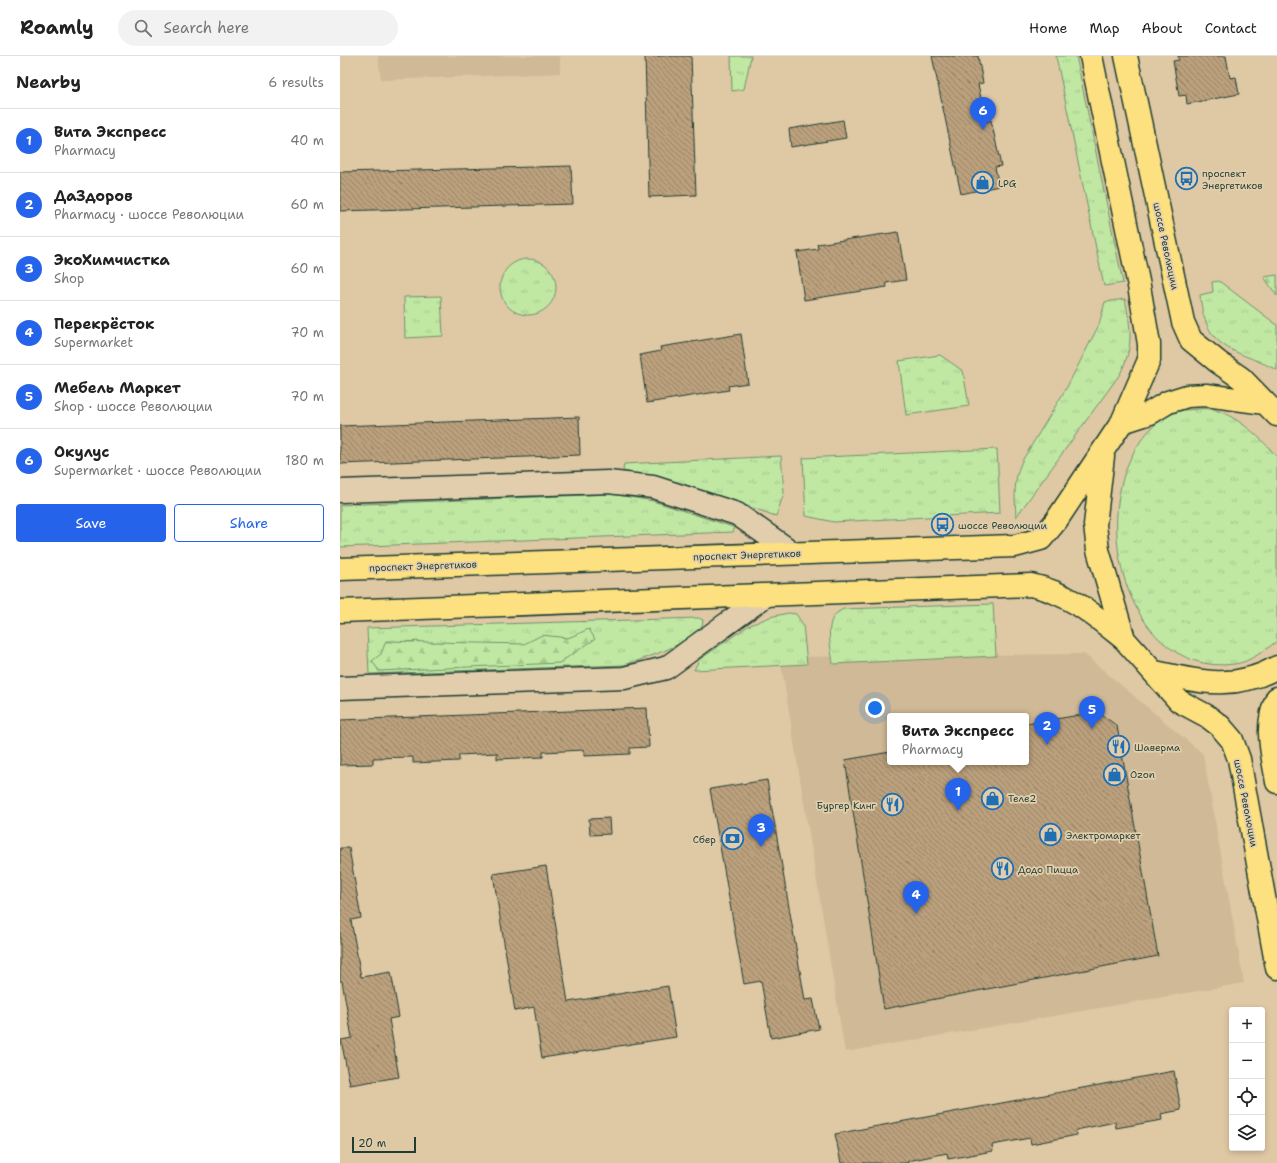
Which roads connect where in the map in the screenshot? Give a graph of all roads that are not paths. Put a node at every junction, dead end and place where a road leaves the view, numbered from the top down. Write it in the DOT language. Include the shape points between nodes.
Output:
graph roads {
  1 [pos="1092,56"];
  2 [pos="1126,56"];
  3 [pos="1271,409"];
  4 [pos="1122,422"];
  5 [pos="1104,447"];
  6 [pos="340,491"];
  7 [pos="793,553"];
  8 [pos="340,569"];
  9 [pos="765,596"];
  10 [pos="340,611"];
  11 [pos="1124,639"];
  12 [pos="1277,667"];
  13 [pos="1155,672"];
  14 [pos="340,688"];
  15 [pos="1277,698"];
  16 [pos="1277,782"];
  17 [pos="1277,968"];
  1 -- 4 [label="main road, шоссе Революции" via="1149,344 1149,360"];
  2 -- 3 [label="main road, шоссе Революции" via="1182,322 1191,340 1241,378"];
  3 -- 4 [label="main road, шоссе Революции" via="1206,395 1187,396 1168,402 1150,413"];
  4 -- 5 [label="main road, шоссе Революции"];
  5 -- 7 [label="main road, проспект Энергетиков" via="1073,498 1041,539 1015,546"];
  5 -- 11 [label="main road, шоссе Революции" via="1095,524 1107,587"];
  6 -- 7 [label="street" via="608,482 652,487 737,514"];
  7 -- 8 [label="main road, проспект Энергетиков"];
  9 -- 10 [label="main road"];
  9 -- 11 [label="main road" via="1031,585 1064,595"];
  9 -- 14 [label="street" via="666,668 624,678"];
  11 -- 13 [label="main road, шоссе Революции" via="1134,653"];
  12 -- 13 [label="main road, шоссе Революции" via="1246,681 1220,683"];
  13 -- 17 [label="main road, шоссе Революции" via="1180,701 1207,716 1232,740 1239,759"];
  15 -- 16 [label="main road" via="1270,712 1269,726"];
}
